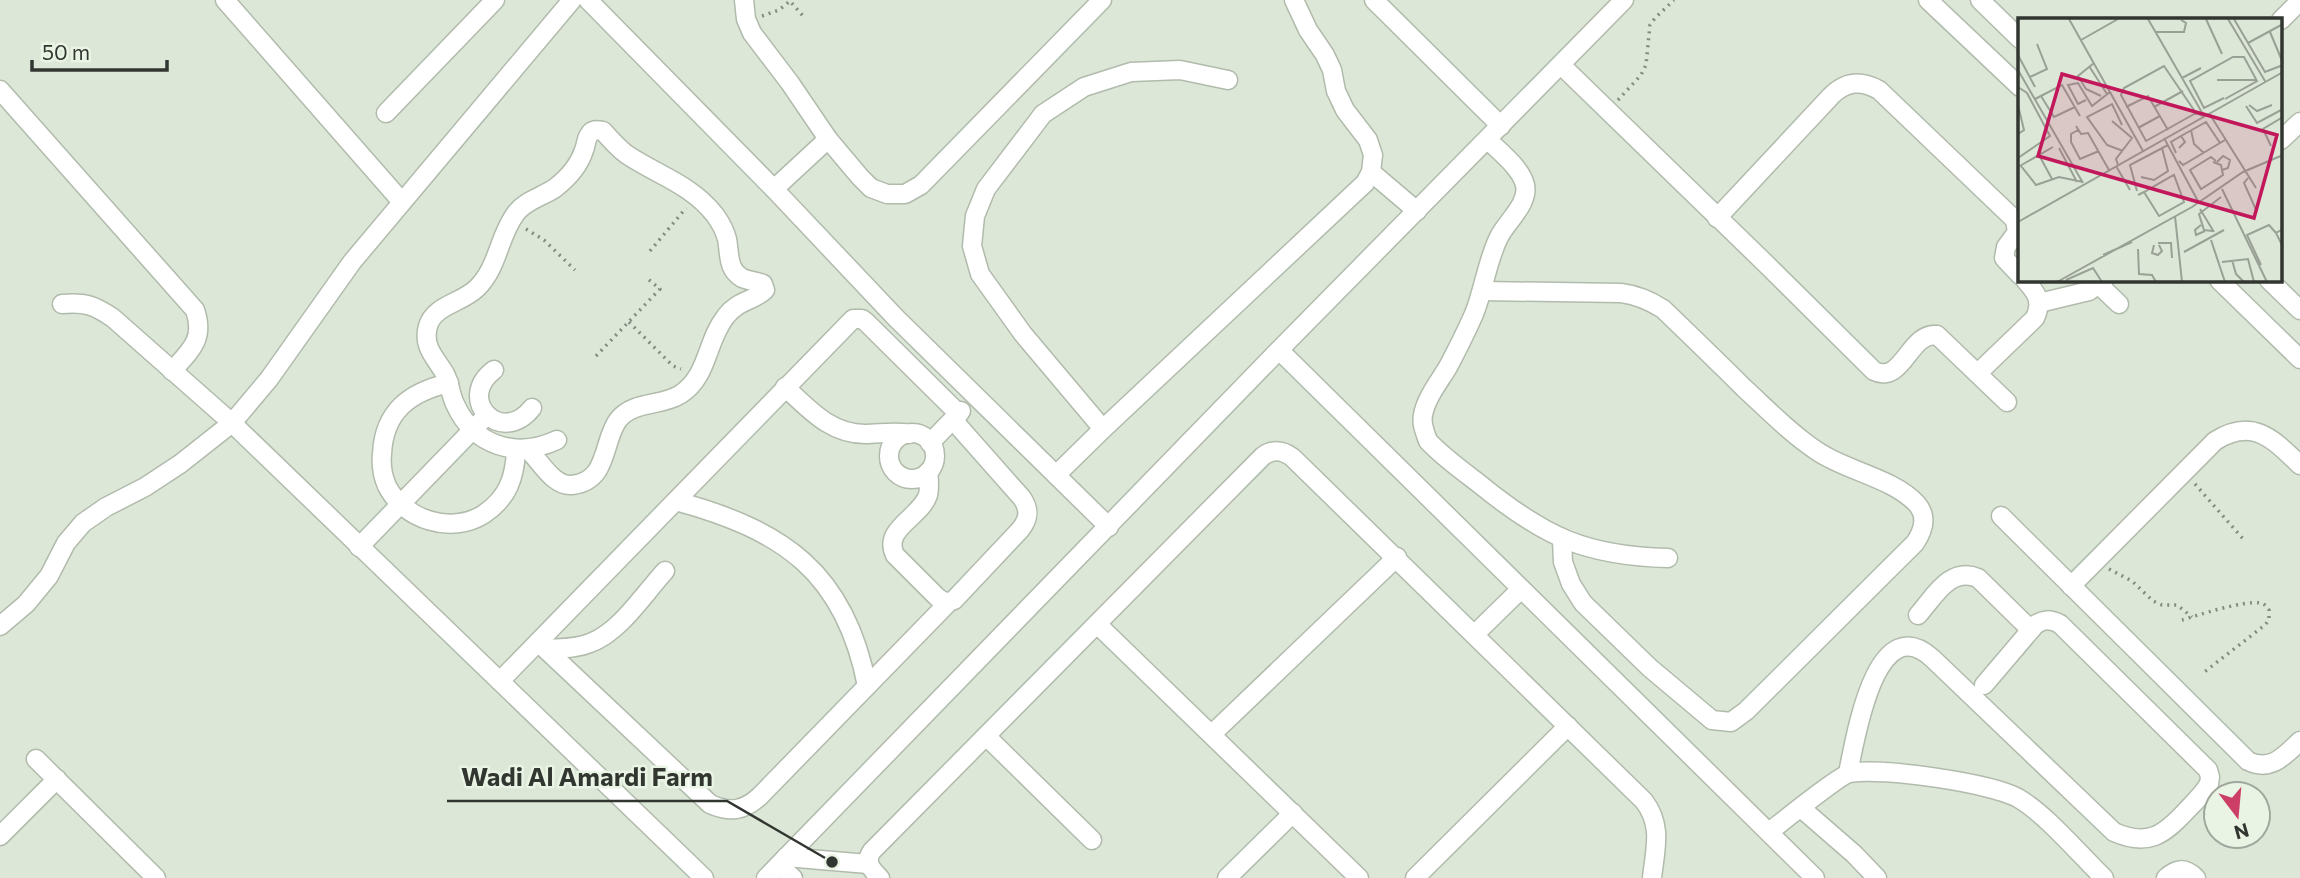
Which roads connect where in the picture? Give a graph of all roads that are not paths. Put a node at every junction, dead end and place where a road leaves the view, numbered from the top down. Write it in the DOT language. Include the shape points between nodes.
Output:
graph roads {
  1 [pos="225,0"];
  2 [pos="495,0"];
  3 [pos="572,0"];
  4 [pos="588,0"];
  5 [pos="744,0"];
  6 [pos="1102,0"];
  7 [pos="1294,0"];
  8 [pos="1374,0"];
  9 [pos="1624,0"];
  10 [pos="1928,0"];
  11 [pos="1980,0"];
  12 [pos="2018,37"];
  13 [pos="1560,65"];
  14 [pos="1228,80"];
  15 [pos="2018,85"];
  16 [pos="0,90"];
  17 [pos="386,113"];
  18 [pos="2300,122"];
  19 [pos="1501,126"];
  20 [pos="828,139"];
  21 [pos="1488,140"];
  22 [pos="2282,140"];
  23 [pos="1371,172"];
  24 [pos="774,189"];
  25 [pos="402,202"];
  26 [pos="1417,211"];
  27 [pos="1717,218"];
  28 [pos="2018,273"];
  29 [pos="2027,282"];
  30 [pos="2102,282"];
  31 [pos="2221,282"];
  32 [pos="2271,282"];
  33 [pos="1482,291"];
  34 [pos="2039,303"];
  35 [pos="62,304"];
  36 [pos="2119,304"];
  37 [pos="2300,310"];
  38 [pos="1279,350"];
  39 [pos="2300,359"];
  40 [pos="494,370"];
  41 [pos="172,371"];
  42 [pos="1978,373"];
  43 [pos="449,383"];
  44 [pos="785,387"];
  45 [pos="976,396"];
  46 [pos="2007,402"];
  47 [pos="532,408"];
  48 [pos="487,415"];
  49 [pos="956,417"];
  50 [pos="232,423"];
  51 [pos="473,429"];
  52 [pos="1102,429"];
  53 [pos="909,434"];
  54 [pos="557,440"];
  55 [pos="930,443"];
  56 [pos="522,450"];
  57 [pos="2300,465"];
  58 [pos="928,472"];
  59 [pos="1056,475"];
  60 [pos="676,501"];
  61 [pos="401,504"];
  62 [pos="2001,516"];
  63 [pos="1109,527"];
  64 [pos="1562,540"];
  65 [pos="359,547"];
  66 [pos="1396,557"];
  67 [pos="1668,558"];
  68 [pos="665,571"];
  69 [pos="2071,586"];
  70 [pos="1521,589"];
  71 [pos="948,602"];
  72 [pos="1918,615"];
  73 [pos="1097,624"];
  74 [pos="0,626"];
  75 [pos="2031,630"];
  76 [pos="1475,634"];
  77 [pos="542,645"];
  78 [pos="500,681"];
  79 [pos="1984,685"];
  80 [pos="867,686"];
  81 [pos="1569,726"];
  82 [pos="1212,734"];
  83 [pos="986,736"];
  84 [pos="2300,741"];
  85 [pos="36,759"];
  86 [pos="1848,773"];
  87 [pos="57,779"];
  88 [pos="1801,808"];
  89 [pos="1293,813"];
  90 [pos="1769,832"];
  91 [pos="0,836"];
  92 [pos="1092,840"];
  93 [pos="783,861"];
  94 [pos="868,864"];
  95 [pos="156,878"];
  96 [pos="704,878"];
  97 [pos="766,878"];
  98 [pos="793,878"];
  99 [pos="880,878"];
  100 [pos="1227,878"];
  101 [pos="1359,878"];
  102 [pos="1415,878"];
  103 [pos="1652,878"];
  104 [pos="1815,878"];
  105 [pos="1877,878"];
  106 [pos="2104,878"];
  107 [pos="2166,878"];
  108 [pos="2196,878"];
  1 -- 25 [label="street"];
  2 -- 17 [label="street"];
  3 -- 25 [label="street"];
  4 -- 24 [label="street"];
  5 -- 20 [label="street" via="752,33"];
  6 -- 20 [label="street" via="921,186 905,194 871,188"];
  7 -- 23 [label="street" via="1332,70 1345,110 1368,140 1373,155"];
  8 -- 19 [label="street"];
  9 -- 13 [label="street"];
  10 -- 15 [label="street"];
  11 -- 12 [label="street"];
  13 -- 19 [label="street"];
  13 -- 27 [label="street"];
  14 -- 52 [label="street" via="1180,70 1131,72 1084,87 1043,114 986,189 975,216 972,246 980,274"];
  16 -- 41 [label="street" via="195,310 199,321 195,344"];
  18 -- 22 [label="street"];
  19 -- 21 [label="street"];
  20 -- 24 [label="street"];
  21 -- 26 [label="street"];
  21 -- 33 [label="street" via="1521,175 1525,194 1499,237"];
  23 -- 26 [label="street"];
  23 -- 52 [label="street" via="1365,183"];
  24 -- 45 [label="street"];
  25 -- 50 [label="street"];
  26 -- 38 [label="street"];
  27 -- 28 [label="street" via="1840,88 1860,82 1879,90 2015,220 2017,232 2004,258"];
  27 -- 42 [label="street" via="1874,371 1893,371 1920,340 1931,335 1943,339"];
  29 -- 34 [label="street"];
  30 -- 34 [label="street" via="2078,295"];
  30 -- 36 [label="street"];
  31 -- 39 [label="street"];
  32 -- 37 [label="street"];
  33 -- 64 [label="street" via="1462,340 1426,404 1423,429 1437,450 1512,510"];
  33 -- 64 [label="street" via="1621,293 1650,300 1795,436 1846,468 1900,492 1916,503 1924,523 1915,543 1731,722 1712,720 1676,692 1583,603 1563,562"];
  34 -- 42 [label="street" via="2035,318"];
  35 -- 41 [label="street" via="98,307"];
  38 -- 63 [label="street"];
  38 -- 70 [label="street"];
  40 -- 48 [label="street" via="479,391"];
  41 -- 50 [label="street"];
  42 -- 46 [label="street"];
  43 -- 51 [label="street" via="454,402"];
  43 -- 56 [label="street" via="431,356 426,329 430,318 486,279 516,213 565,181 576,168 591,132 603,131 625,153 697,196 723,230 732,268 739,276 763,284 765,290 727,315 702,370 687,389 622,416 594,475 570,485 562,483"];
  43 -- 61 [label="street" via="426,388 406,400 391,418 381,463 387,485"];
  44 -- 49 [label="street" via="858,318"];
  44 -- 53 [label="street" via="831,427 848,433"];
  44 -- 60 [label="street"];
  45 -- 49 [label="street"];
  45 -- 59 [label="street"];
  47 -- 48 [label="street" via="511,423"];
  48 -- 51 [label="street"];
  49 -- 55 [label="street"];
  49 -- 71 [label="street" via="1022,498 1028,514 1020,530"];
  50 -- 65 [label="street"];
  50 -- 74 [label="street" via="180,464 83,523 26,604"];
  51 -- 56 [label="street" via="487,440"];
  51 -- 61 [label="street"];
  52 -- 59 [label="street"];
  53 -- 55 [label="street"];
  53 -- 58 [label="street" via="891,447 888,454 893,470 914,479"];
  54 -- 56 [label="street"];
  55 -- 58 [label="street" via="935,458"];
  56 -- 61 [label="street" via="508,490 478,518 458,524 437,523 418,517"];
  57 -- 69 [label="street" via="2265,435 2239,430 2226,434"];
  58 -- 71 [label="street" via="928,494 894,535 892,548 937,597"];
  59 -- 63 [label="street"];
  60 -- 77 [label="street"];
  60 -- 80 [label="street" via="740,522 798,556 820,578 847,620"];
  61 -- 65 [label="street"];
  62 -- 69 [label="street"];
  63 -- 93 [label="street"];
  64 -- 67 [label="street" via="1596,551"];
  65 -- 78 [label="street"];
  66 -- 73 [label="street" via="1292,457 1278,450 1269,452"];
  66 -- 76 [label="street"];
  66 -- 82 [label="street"];
  68 -- 77 [label="street" via="603,637 578,647"];
  69 -- 84 [label="street" via="2248,761 2270,765"];
  70 -- 76 [label="street"];
  70 -- 90 [label="street"];
  71 -- 80 [label="street"];
  72 -- 75 [label="street" via="1948,580 1971,575"];
  73 -- 82 [label="street"];
  73 -- 83 [label="street"];
  75 -- 79 [label="street"];
  75 -- 86 [label="street" via="2042,621 2060,624 2208,770 2209,784 2170,828 2143,839 2114,832 1927,653 1913,648 1892,652 1882,662 1860,716"];
  76 -- 81 [label="street"];
  77 -- 78 [label="street"];
  77 -- 80 [label="street" via="700,795 722,810 749,806"];
  78 -- 96 [label="street"];
  81 -- 102 [label="street"];
  81 -- 103 [label="street" via="1651,812 1657,836"];
  82 -- 89 [label="street"];
  83 -- 92 [label="street"];
  83 -- 94 [label="street" via="872,851"];
  85 -- 87 [label="street"];
  86 -- 88 [label="street"];
  86 -- 106 [label="street" via="1914,775 1999,790 2035,811"];
  87 -- 91 [label="street"];
  87 -- 95 [label="street"];
  88 -- 90 [label="street"];
  88 -- 105 [label="street"];
  89 -- 100 [label="street"];
  89 -- 101 [label="street"];
  90 -- 104 [label="street"];
  93 -- 94 [label="street"];
  93 -- 97 [label="street"];
  93 -- 98 [label="street"];
  94 -- 99 [label="street"];
  107 -- 108 [label="street" via="2184,869"];
}
